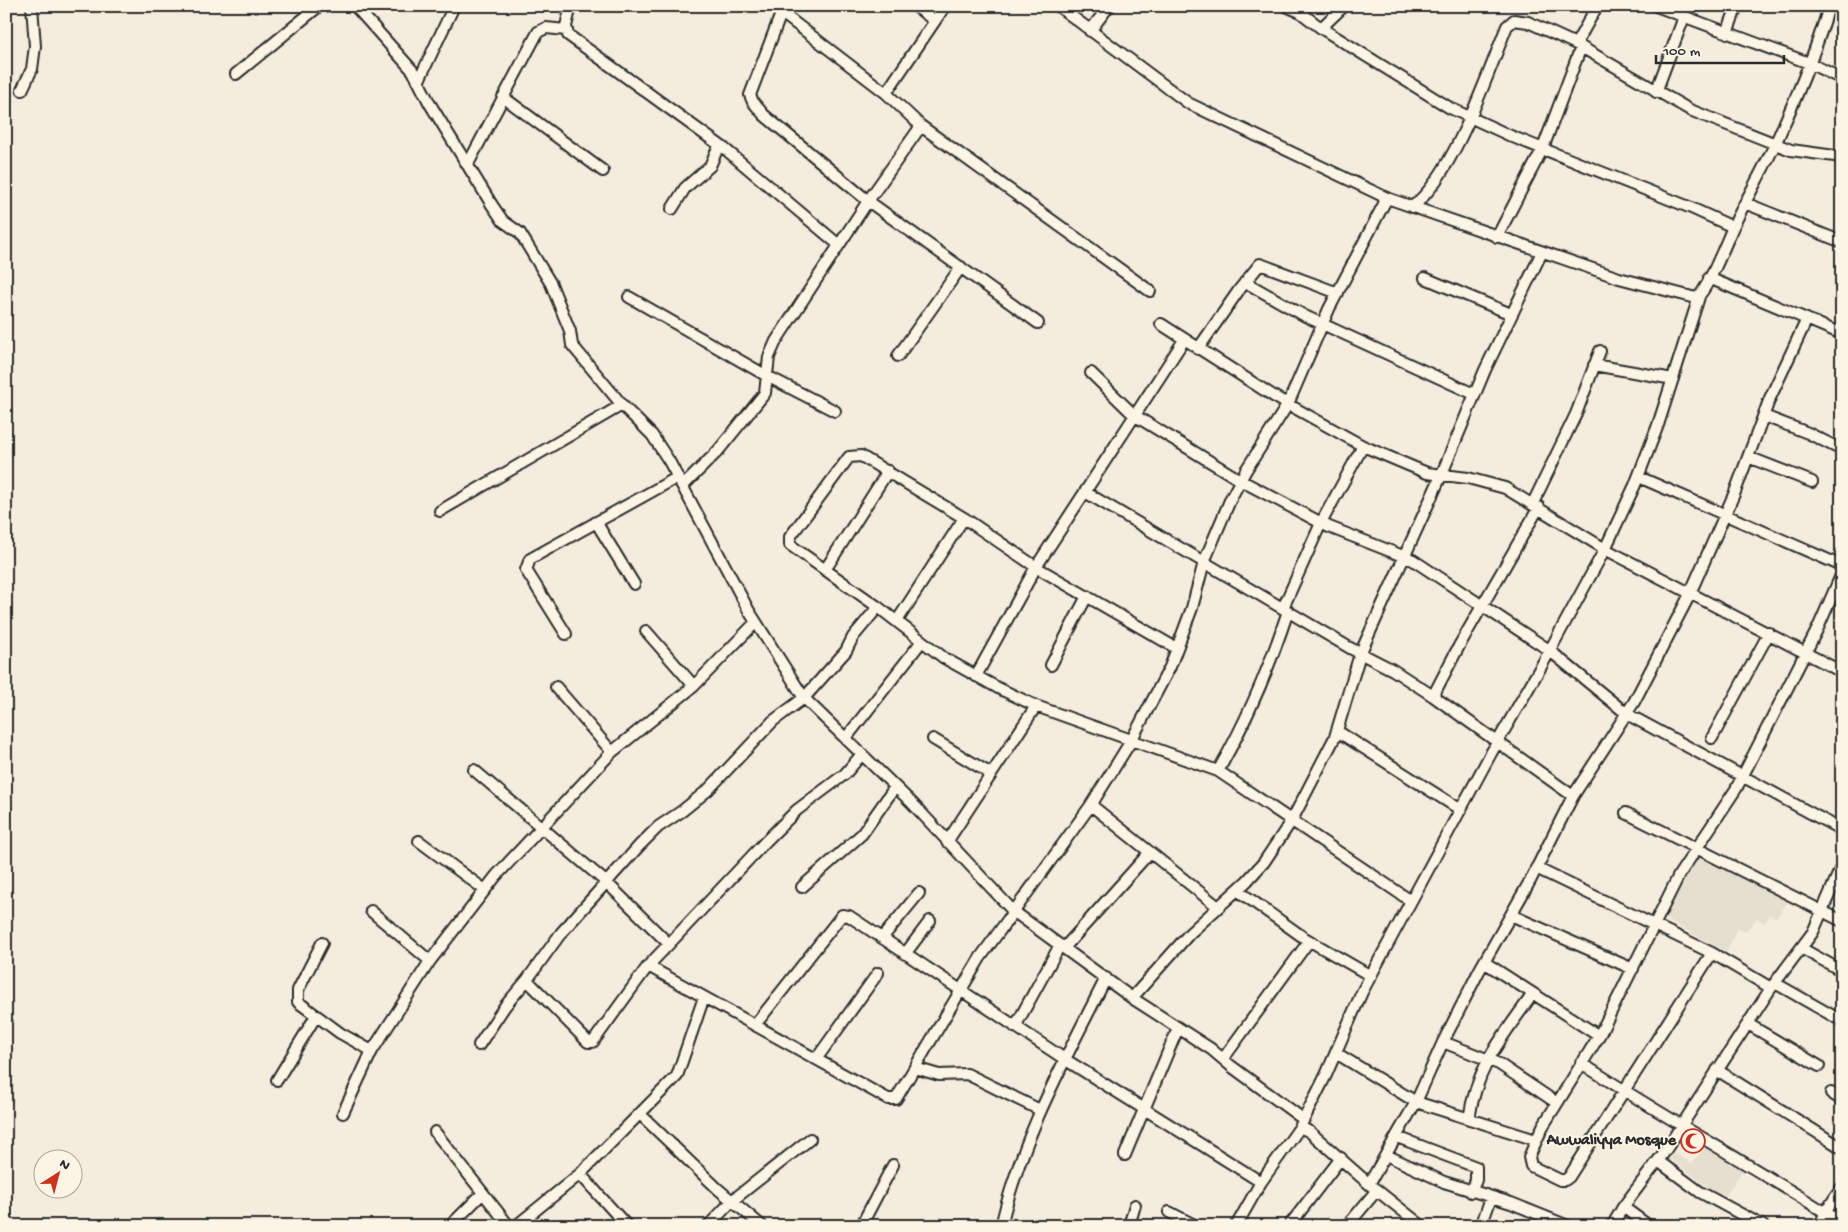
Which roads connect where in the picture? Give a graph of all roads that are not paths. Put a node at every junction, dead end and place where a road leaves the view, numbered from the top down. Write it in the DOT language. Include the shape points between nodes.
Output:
graph roads {
  1 [pos="32,6"];
  2 [pos="319,6"];
  3 [pos="454,6"];
  4 [pos="571,6"];
  5 [pos="915,6"];
  6 [pos="945,6"];
  7 [pos="1058,6"];
  8 [pos="1109,6"];
  9 [pos="1286,6"];
  10 [pos="1344,6"];
  11 [pos="1597,6"];
  12 [pos="1656,6"];
  13 [pos="1736,6"];
  14 [pos="1829,6"];
  15 [pos="357,7"];
  16 [pos="783,9"];
  17 [pos="1299,9"];
  18 [pos="1679,12"];
  19 [pos="934,20"];
  20 [pos="1321,28"];
  21 [pos="566,30"];
  22 [pos="1090,31"];
  23 [pos="1727,33"];
  24 [pos="1578,45"];
  25 [pos="1809,63"];
  26 [pos="236,74"];
  27 [pos="1842,79"];
  28 [pos="418,80"];
  29 [pos="22,90"];
  30 [pos="1656,92"];
  31 [pos="886,93"];
  32 [pos="504,97"];
  33 [pos="1470,118"];
  34 [pos="921,126"];
  35 [pos="1775,144"];
  36 [pos="721,146"];
  37 [pos="1543,148"];
  38 [pos="1842,157"];
  39 [pos="468,164"];
  40 [pos="603,171"];
  41 [pos="1387,198"];
  42 [pos="868,200"];
  43 [pos="1744,203"];
  44 [pos="1412,207"];
  45 [pos="672,209"];
  46 [pos="1733,227"];
  47 [pos="1497,237"];
  48 [pos="1842,242"];
  49 [pos="839,245"];
  50 [pos="1542,252"];
  51 [pos="961,267"];
  52 [pos="1425,278"];
  53 [pos="1709,278"];
  54 [pos="1245,282"];
  55 [pos="1150,291"];
  56 [pos="1338,293"];
  57 [pos="629,297"];
  58 [pos="1699,297"];
  59 [pos="1511,314"];
  60 [pos="1807,319"];
  61 [pos="1038,323"];
  62 [pos="1161,324"];
  63 [pos="1323,324"];
  64 [pos="1842,334"];
  65 [pos="1184,340"];
  66 [pos="1198,349"];
  67 [pos="1600,351"];
  68 [pos="898,356"];
  69 [pos="1594,366"];
  70 [pos="1091,373"];
  71 [pos="767,376"];
  72 [pos="1673,379"];
  73 [pos="1474,394"];
  74 [pos="1288,404"];
  75 [pos="622,405"];
  76 [pos="835,411"];
  77 [pos="1134,415"];
  78 [pos="1764,416"];
  79 [pos="1363,446"];
  80 [pos="1842,450"];
  81 [pos="1748,457"];
  82 [pos="888,471"];
  83 [pos="1441,476"];
  84 [pos="1639,477"];
  85 [pos="1240,480"];
  86 [pos="680,481"];
  87 [pos="1812,482"];
  88 [pos="1085,492"];
  89 [pos="1536,505"];
  90 [pos="440,511"];
  91 [pos="1726,515"];
  92 [pos="964,518"];
  93 [pos="596,522"];
  94 [pos="1321,523"];
  95 [pos="1605,549"];
  96 [pos="1405,558"];
  97 [pos="1204,562"];
  98 [pos="1842,566"];
  99 [pos="1036,567"];
  100 [pos="825,570"];
  101 [pos="1842,573"];
  102 [pos="634,584"];
  103 [pos="1690,593"];
  104 [pos="1087,596"];
  105 [pos="1482,604"];
  106 [pos="878,607"];
  107 [pos="1286,610"];
  108 [pos="897,621"];
  109 [pos="756,622"];
  110 [pos="646,631"];
  111 [pos="1769,633"];
  112 [pos="566,634"];
  113 [pos="922,640"];
  114 [pos="1176,648"];
  115 [pos="1549,650"];
  116 [pos="1806,652"];
  117 [pos="1360,654"];
  118 [pos="1051,665"];
  119 [pos="1842,672"];
  120 [pos="976,676"];
  121 [pos="694,686"];
  122 [pos="556,687"];
  123 [pos="1433,696"];
  124 [pos="804,698"];
  125 [pos="1036,706"];
  126 [pos="1627,714"];
  127 [pos="1337,731"];
  128 [pos="846,738"];
  129 [pos="933,738"];
  130 [pos="1712,738"];
  131 [pos="1131,741"];
  132 [pos="1497,743"];
  133 [pos="612,752"];
  134 [pos="862,754"];
  135 [pos="474,770"];
  136 [pos="1218,771"];
  137 [pos="991,774"];
  138 [pos="1744,775"];
  139 [pos="895,787"];
  140 [pos="1573,796"];
  141 [pos="1091,805"];
  142 [pos="1461,810"];
  143 [pos="1626,813"];
  144 [pos="1292,820"];
  145 [pos="542,826"];
  146 [pos="1842,830"];
  147 [pos="419,841"];
  148 [pos="947,842"];
  149 [pos="1697,848"];
  150 [pos="1150,852"];
  151 [pos="1842,865"];
  152 [pos="1536,868"];
  153 [pos="607,883"];
  154 [pos="802,887"];
  155 [pos="485,890"];
  156 [pos="1237,890"];
  157 [pos="919,893"];
  158 [pos="1411,902"];
  159 [pos="1217,906"];
  160 [pos="1824,910"];
  161 [pos="371,911"];
  162 [pos="1013,911"];
  163 [pos="1511,915"];
  164 [pos="930,920"];
  165 [pos="1842,921"];
  166 [pos="1654,923"];
  167 [pos="882,938"];
  168 [pos="1309,941"];
  169 [pos="322,944"];
  170 [pos="669,944"];
  171 [pos="1062,946"];
  172 [pos="1801,948"];
  173 [pos="1712,952"];
  174 [pos="905,954"];
  175 [pos="430,962"];
  176 [pos="1484,962"];
  177 [pos="648,966"];
  178 [pos="1633,969"];
  179 [pos="1842,971"];
  180 [pos="878,973"];
  181 [pos="1371,976"];
  182 [pos="1106,978"];
  183 [pos="527,980"];
  184 [pos="1773,986"];
  185 [pos="961,991"];
  186 [pos="1532,995"];
  187 [pos="704,997"];
  188 [pos="1132,998"];
  189 [pos="316,1016"];
  190 [pos="1842,1022"];
  191 [pos="1748,1024"];
  192 [pos="754,1025"];
  193 [pos="1015,1027"];
  194 [pos="1178,1028"];
  195 [pos="1599,1036"];
  196 [pos="1443,1042"];
  197 [pos="478,1045"];
  198 [pos="372,1051"];
  199 [pos="1336,1053"];
  200 [pos="817,1058"];
  201 [pos="1488,1058"];
  202 [pos="1223,1059"];
  203 [pos="1066,1060"];
  204 [pos="1582,1063"];
  205 [pos="1819,1066"];
  206 [pos="915,1068"];
  207 [pos="1718,1070"];
  208 [pos="277,1080"];
  209 [pos="1624,1090"];
  210 [pos="1831,1093"];
  211 [pos="1842,1100"];
  212 [pos="1416,1102"];
  213 [pos="1557,1103"];
  214 [pos="1144,1108"];
  215 [pos="1040,1110"];
  216 [pos="343,1113"];
  217 [pos="640,1115"];
  218 [pos="1469,1119"];
  219 [pos="1301,1123"];
  220 [pos="1682,1124"];
  221 [pos="435,1132"];
  222 [pos="1396,1138"];
  223 [pos="810,1139"];
  224 [pos="1536,1140"];
  225 [pos="1842,1148"];
  226 [pos="1125,1155"];
  227 [pos="1386,1155"];
  228 [pos="1341,1158"];
  229 [pos="1658,1160"];
  230 [pos="892,1166"];
  231 [pos="580,1174"];
  232 [pos="1261,1182"];
  233 [pos="1842,1186"];
  234 [pos="1373,1187"];
  235 [pos="1471,1192"];
  236 [pos="483,1193"];
  237 [pos="1491,1198"];
  238 [pos="733,1200"];
  239 [pos="1135,1205"];
  240 [pos="1623,1207"];
  241 [pos="1169,1212"];
  242 [pos="1825,1212"];
  243 [pos="1410,1222"];
  244 [pos="1556,1223"];
  245 [pos="1842,1223"];
  246 [pos="450,1226"];
  247 [pos="510,1226"];
  248 [pos="516,1226"];
  249 [pos="627,1226"];
  250 [pos="708,1226"];
  251 [pos="762,1226"];
  252 [pos="861,1226"];
  253 [pos="1001,1226"];
  254 [pos="1129,1226"];
  255 [pos="1196,1226"];
  256 [pos="1236,1226"];
  257 [pos="1290,1226"];
  258 [pos="1347,1226"];
  259 [pos="1422,1226"];
  260 [pos="1481,1226"];
  261 [pos="1568,1226"];
  262 [pos="1612,1226"];
  263 [pos="1649,1226"];
  264 [pos="1763,1226"];
  265 [pos="1820,1226"];
  1 -- 29 [label="street" via="32,69"];
  2 -- 26 [label="street"];
  3 -- 28 [label="street"];
  4 -- 21 [label="street"];
  5 -- 19 [label="street"];
  6 -- 19 [label="street"];
  7 -- 22 [label="street"];
  8 -- 22 [label="street"];
  9 -- 17 [label="street"];
  10 -- 20 [label="street"];
  11 -- 24 [label="street"];
  12 -- 18 [label="street"];
  13 -- 23 [label="street"];
  14 -- 25 [label="street"];
  15 -- 28 [label="street"];
  16 -- 31 [label="street" via="786,17"];
  16 -- 42 [label="street" via="750,98 764,115"];
  17 -- 20 [label="street"];
  18 -- 23 [label="street"];
  18 -- 30 [label="street"];
  19 -- 31 [label="street"];
  20 -- 33 [label="street"];
  21 -- 32 [label="street" via="546,28 538,32"];
  21 -- 36 [label="street" via="568,35"];
  22 -- 41 [label="street" via="1188,103"];
  23 -- 25 [label="street"];
  24 -- 30 [label="street"];
  24 -- 33 [label="street" via="1528,22 1519,19 1510,22"];
  24 -- 37 [label="street"];
  25 -- 27 [label="street"];
  25 -- 35 [label="street"];
  28 -- 39 [label="street"];
  30 -- 35 [label="street" via="1690,110"];
  31 -- 34 [label="street"];
  32 -- 39 [label="street"];
  32 -- 40 [label="street"];
  33 -- 37 [label="street"];
  33 -- 44 [label="street" via="1427,195"];
  34 -- 42 [label="street"];
  34 -- 55 [label="street"];
  35 -- 38 [label="street" via="1791,150"];
  35 -- 43 [label="street"];
  36 -- 45 [label="street" via="710,166 685,188"];
  36 -- 49 [label="street"];
  37 -- 46 [label="street"];
  37 -- 47 [label="street"];
  39 -- 75 [label="street" via="492,206 503,221 520,234 551,284 570,331 572,345"];
  41 -- 44 [label="street"];
  41 -- 56 [label="street"];
  42 -- 49 [label="street"];
  42 -- 51 [label="street"];
  43 -- 46 [label="street"];
  43 -- 48 [label="street"];
  44 -- 47 [label="street"];
  46 -- 53 [label="street"];
  47 -- 50 [label="street"];
  49 -- 71 [label="street" via="776,341 769,357"];
  50 -- 58 [label="street" via="1619,278"];
  50 -- 59 [label="street"];
  51 -- 61 [label="street"];
  51 -- 68 [label="street"];
  52 -- 59 [label="street"];
  53 -- 58 [label="street"];
  53 -- 60 [label="street"];
  54 -- 56 [label="street" via="1262,264"];
  54 -- 63 [label="street"];
  54 -- 66 [label="street"];
  56 -- 63 [label="street"];
  57 -- 71 [label="street"];
  58 -- 72 [label="street"];
  59 -- 73 [label="street"];
  60 -- 64 [label="street"];
  60 -- 78 [label="street"];
  62 -- 65 [label="street"];
  63 -- 73 [label="street"];
  63 -- 74 [label="street"];
  65 -- 66 [label="street"];
  65 -- 77 [label="street"];
  66 -- 74 [label="street"];
  67 -- 69 [label="street"];
  69 -- 72 [label="street"];
  69 -- 89 [label="street"];
  70 -- 77 [label="street"];
  71 -- 76 [label="street"];
  71 -- 86 [label="street" via="766,393 758,404 718,451"];
  72 -- 84 [label="street"];
  73 -- 83 [label="street"];
  74 -- 79 [label="street"];
  74 -- 85 [label="street"];
  75 -- 86 [label="street" via="652,435"];
  75 -- 90 [label="street"];
  77 -- 85 [label="street"];
  77 -- 88 [label="street"];
  78 -- 80 [label="street"];
  78 -- 81 [label="street"];
  79 -- 83 [label="street"];
  79 -- 94 [label="street"];
  81 -- 87 [label="street"];
  81 -- 91 [label="street"];
  82 -- 92 [label="street"];
  82 -- 100 [label="street"];
  82 -- 100 [label="street" via="861,456 849,457 790,538 790,545"];
  83 -- 89 [label="street" via="1494,484"];
  83 -- 96 [label="street"];
  84 -- 91 [label="street"];
  84 -- 95 [label="street"];
  85 -- 94 [label="street"];
  85 -- 97 [label="street"];
  86 -- 93 [label="street"];
  86 -- 109 [label="street"];
  88 -- 97 [label="street"];
  88 -- 99 [label="street"];
  89 -- 95 [label="street"];
  89 -- 105 [label="street"];
  91 -- 98 [label="street"];
  91 -- 103 [label="street"];
  92 -- 99 [label="street"];
  92 -- 108 [label="street"];
  93 -- 102 [label="street"];
  93 -- 112 [label="street" via="532,557 526,566"];
  94 -- 96 [label="street"];
  94 -- 107 [label="street"];
  95 -- 103 [label="street"];
  95 -- 115 [label="street"];
  96 -- 105 [label="street"];
  96 -- 117 [label="street"];
  97 -- 107 [label="street"];
  97 -- 114 [label="street" via="1192,608"];
  99 -- 104 [label="street"];
  99 -- 120 [label="street"];
  100 -- 106 [label="street"];
  101 -- 116 [label="street"];
  103 -- 111 [label="street"];
  103 -- 126 [label="street"];
  104 -- 114 [label="street"];
  104 -- 118 [label="street"];
  105 -- 115 [label="street"];
  105 -- 123 [label="street"];
  106 -- 108 [label="street"];
  106 -- 124 [label="street"];
  107 -- 117 [label="street"];
  107 -- 136 [label="street" via="1278,643 1238,736"];
  108 -- 113 [label="street"];
  109 -- 121 [label="street"];
  109 -- 124 [label="street"];
  110 -- 121 [label="street"];
  111 -- 116 [label="street"];
  111 -- 130 [label="street"];
  113 -- 120 [label="street" via="944,658"];
  113 -- 128 [label="street"];
  114 -- 131 [label="street" via="1170,667"];
  115 -- 126 [label="street"];
  115 -- 132 [label="street"];
  116 -- 119 [label="street"];
  116 -- 138 [label="street"];
  117 -- 123 [label="street" via="1393,670"];
  117 -- 127 [label="street"];
  120 -- 125 [label="street"];
  121 -- 133 [label="street"];
  122 -- 133 [label="street"];
  123 -- 132 [label="street"];
  124 -- 128 [label="street"];
  124 -- 153 [label="street" via="773,721 708,790 658,827"];
  125 -- 131 [label="street"];
  125 -- 137 [label="street"];
  126 -- 138 [label="street" via="1690,750"];
  126 -- 140 [label="street"];
  127 -- 142 [label="street"];
  127 -- 144 [label="street"];
  128 -- 134 [label="street"];
  129 -- 137 [label="street"];
  131 -- 136 [label="street"];
  131 -- 141 [label="street"];
  132 -- 140 [label="street"];
  132 -- 142 [label="street"];
  133 -- 145 [label="street"];
  134 -- 139 [label="street"];
  134 -- 170 [label="street" via="845,774 772,834"];
  135 -- 145 [label="street"];
  136 -- 144 [label="street"];
  137 -- 148 [label="street"];
  138 -- 146 [label="street"];
  138 -- 149 [label="street"];
  139 -- 148 [label="street"];
  139 -- 154 [label="street" via="862,834"];
  140 -- 152 [label="street"];
  141 -- 150 [label="street"];
  141 -- 162 [label="street"];
  142 -- 158 [label="street"];
  143 -- 149 [label="street"];
  144 -- 156 [label="street" via="1264,862"];
  144 -- 158 [label="street"];
  145 -- 153 [label="street"];
  145 -- 155 [label="street"];
  147 -- 155 [label="street"];
  148 -- 162 [label="street"];
  149 -- 160 [label="street"];
  149 -- 166 [label="street"];
  150 -- 159 [label="street"];
  150 -- 171 [label="street"];
  151 -- 160 [label="street"];
  152 -- 163 [label="street"];
  152 -- 166 [label="street"];
  153 -- 170 [label="street"];
  153 -- 183 [label="street" via="561,933"];
  155 -- 175 [label="street"];
  156 -- 159 [label="street"];
  156 -- 168 [label="street"];
  157 -- 167 [label="street"];
  158 -- 181 [label="street"];
  159 -- 188 [label="street"];
  160 -- 165 [label="street"];
  160 -- 172 [label="street"];
  161 -- 175 [label="street"];
  162 -- 171 [label="street"];
  162 -- 185 [label="street"];
  163 -- 176 [label="street"];
  163 -- 178 [label="street"];
  164 -- 174 [label="street"];
  166 -- 173 [label="street"];
  166 -- 178 [label="street"];
  167 -- 174 [label="street"];
  167 -- 192 [label="street" via="851,917 842,915"];
  168 -- 181 [label="street"];
  168 -- 202 [label="street"];
  169 -- 189 [label="street" via="297,995 298,1002"];
  170 -- 177 [label="street"];
  171 -- 182 [label="street"];
  171 -- 193 [label="street"];
  172 -- 179 [label="street"];
  172 -- 184 [label="street"];
  173 -- 184 [label="street"];
  173 -- 209 [label="street"];
  174 -- 185 [label="street"];
  175 -- 198 [label="street"];
  176 -- 186 [label="street"];
  176 -- 196 [label="street"];
  177 -- 183 [label="street" via="591,1042"];
  177 -- 187 [label="street"];
  178 -- 195 [label="street"];
  180 -- 200 [label="street"];
  181 -- 199 [label="street"];
  182 -- 188 [label="street"];
  182 -- 203 [label="street"];
  183 -- 197 [label="street"];
  184 -- 190 [label="street"];
  184 -- 191 [label="street"];
  185 -- 193 [label="street"];
  185 -- 206 [label="street"];
  186 -- 195 [label="street"];
  186 -- 201 [label="street"];
  187 -- 192 [label="street"];
  187 -- 217 [label="street" via="677,1076"];
  188 -- 194 [label="street"];
  189 -- 198 [label="street"];
  189 -- 208 [label="street"];
  191 -- 205 [label="street"];
  191 -- 207 [label="street"];
  192 -- 200 [label="street"];
  193 -- 203 [label="street"];
  194 -- 202 [label="street"];
  194 -- 214 [label="street"];
  195 -- 204 [label="street"];
  196 -- 201 [label="street"];
  196 -- 212 [label="street"];
  198 -- 216 [label="street"];
  199 -- 212 [label="street"];
  199 -- 219 [label="street"];
  200 -- 206 [label="street" via="892,1100 896,1099"];
  201 -- 213 [label="street"];
  201 -- 218 [label="street" via="1472,1099"];
  202 -- 219 [label="street"];
  203 -- 214 [label="street"];
  203 -- 215 [label="street"];
  204 -- 209 [label="street"];
  204 -- 213 [label="street"];
  206 -- 215 [label="street" via="940,1075 967,1074"];
  207 -- 220 [label="street"];
  207 -- 225 [label="street"];
  209 -- 220 [label="street"];
  209 -- 224 [label="street" via="1565,1180 1531,1166 1530,1157"];
  210 -- 211 [label="street"];
  212 -- 218 [label="street"];
  212 -- 222 [label="street"];
  213 -- 224 [label="street"];
  214 -- 226 [label="street"];
  214 -- 232 [label="street"];
  215 -- 253 [label="street" via="1016,1170"];
  217 -- 231 [label="street"];
  217 -- 238 [label="street"];
  218 -- 224 [label="street"];
  219 -- 228 [label="street"];
  219 -- 232 [label="street"];
  220 -- 229 [label="street"];
  220 -- 242 [label="street"];
  221 -- 236 [label="street"];
  222 -- 227 [label="street"];
  222 -- 235 [label="street" via="1476,1167 1476,1180"];
  223 -- 238 [label="street"];
  227 -- 234 [label="street"];
  227 -- 235 [label="street"];
  228 -- 234 [label="street"];
  228 -- 257 [label="street"];
  229 -- 240 [label="street"];
  229 -- 264 [label="street" via="1700,1192"];
  230 -- 252 [label="street"];
  231 -- 248 [label="street"];
  231 -- 249 [label="street"];
  232 -- 256 [label="street"];
  233 -- 242 [label="street"];
  234 -- 243 [label="street"];
  234 -- 258 [label="street"];
  235 -- 237 [label="street"];
  236 -- 246 [label="street"];
  236 -- 247 [label="street"];
  237 -- 244 [label="street"];
  237 -- 260 [label="street"];
  238 -- 250 [label="street"];
  238 -- 251 [label="street"];
  239 -- 254 [label="street"];
  240 -- 262 [label="street"];
  240 -- 263 [label="street"];
  241 -- 255 [label="street"];
  242 -- 245 [label="street"];
  242 -- 265 [label="street"];
  243 -- 259 [label="street"];
  244 -- 261 [label="street"];
}
